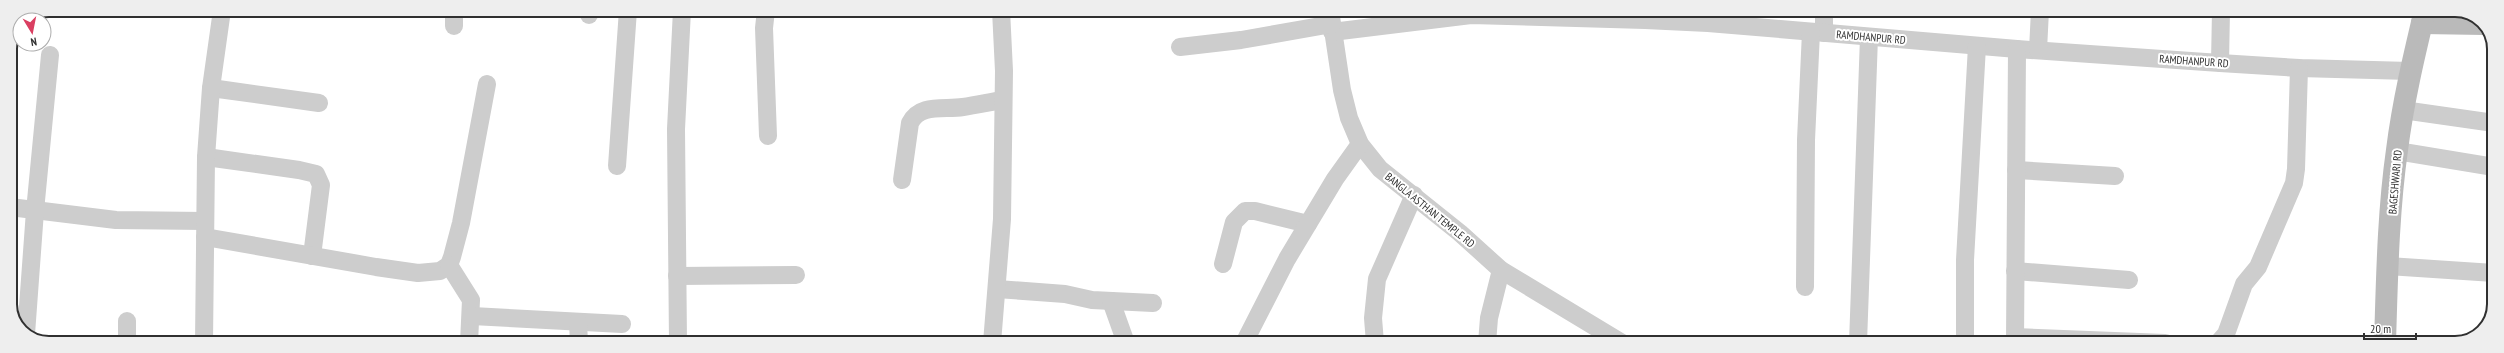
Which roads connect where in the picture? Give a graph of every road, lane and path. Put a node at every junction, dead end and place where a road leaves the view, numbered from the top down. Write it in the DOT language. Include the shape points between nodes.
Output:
graph roads {
  1 [pos="221,17"];
  2 [pos="628,17"];
  3 [pos="682,17"];
  4 [pos="766,17"];
  5 [pos="1001,17"];
  6 [pos="1400,17"];
  7 [pos="1661,17"];
  8 [pos="1822,17"];
  9 [pos="2040,17"];
  10 [pos="2221,17"];
  11 [pos="2424,17"];
  12 [pos="1331,22"];
  13 [pos="2473,23"];
  14 [pos="1818,32"];
  15 [pos="1869,37"];
  16 [pos="1977,46"];
  17 [pos="1180,47"];
  18 [pos="2016,50"];
  19 [pos="2038,50"];
  20 [pos="50,55"];
  21 [pos="2220,63"];
  22 [pos="2299,68"];
  23 [pos="2410,71"];
  24 [pos="487,84"];
  25 [pos="211,88"];
  26 [pos="1004,100"];
  27 [pos="319,103"];
  28 [pos="2403,110"];
  29 [pos="2487,122"];
  30 [pos="768,136"];
  31 [pos="1360,144"];
  32 [pos="2397,151"];
  33 [pos="206,157"];
  34 [pos="617,166"];
  35 [pos="2487,166"];
  36 [pos="2016,170"];
  37 [pos="2115,176"];
  38 [pos="902,180"];
  39 [pos="1414,195"];
  40 [pos="17,208"];
  41 [pos="35,211"];
  42 [pos="1308,224"];
  43 [pos="205,229"];
  44 [pos="312,256"];
  45 [pos="1223,264"];
  46 [pos="449,265"];
  47 [pos="2388,266"];
  48 [pos="1501,270"];
  49 [pos="2015,271"];
  50 [pos="2487,273"];
  51 [pos="796,275"];
  52 [pos="677,276"];
  53 [pos="2129,280"];
  54 [pos="1805,287"];
  55 [pos="997,289"];
  56 [pos="1111,301"];
  57 [pos="1153,303"];
  58 [pos="472,316"];
  59 [pos="127,321"];
  60 [pos="578,322"];
  61 [pos="622,324"];
  62 [pos="26,327"];
  63 [pos="127,336"];
  64 [pos="204,336"];
  65 [pos="471,336"];
  66 [pos="579,336"];
  67 [pos="678,336"];
  68 [pos="993,336"];
  69 [pos="1124,336"];
  70 [pos="1248,336"];
  71 [pos="1374,336"];
  72 [pos="1487,336"];
  73 [pos="1610,336"];
  74 [pos="1858,336"];
  75 [pos="1965,336"];
  76 [pos="2015,336"];
  77 [pos="2226,336"];
  78 [pos="2385,336"];
  1 -- 25 [label="street"];
  2 -- 34 [label="street"];
  3 -- 52 [label="street" via="676,129"];
  4 -- 30 [label="street"];
  5 -- 26 [label="street"];
  6 -- 12 [label="street, RAMDHANPUR RD"];
  7 -- 14 [label="street, RAMDHANPUR RD"];
  8 -- 14 [label="street"];
  9 -- 19 [label="street"];
  10 -- 21 [label="street"];
  11 -- 13 [label="street"];
  11 -- 23 [label="street, BAGESHWARI RD"];
  12 -- 17 [label="street, RAMDHANPUR RD" via="1241,40"];
  12 -- 31 [label="street, BANGLA ASTHAN TEMPLE RD" via="1342,90 1349,118"];
  14 -- 15 [label="street, RAMDHANPUR RD"];
  14 -- 54 [label="street" via="1806,140"];
  15 -- 16 [label="street, RAMDHANPUR RD"];
  15 -- 74 [label="street"];
  16 -- 18 [label="street, RAMDHANPUR RD"];
  16 -- 75 [label="street" via="1965,260"];
  18 -- 19 [label="street, RAMDHANPUR RD"];
  18 -- 36 [label="street"];
  19 -- 21 [label="street, RAMDHANPUR RD"];
  20 -- 41 [label="street"];
  21 -- 22 [label="street, RAMDHANPUR RD"];
  22 -- 23 [label="street, RAMDHANPUR RD"];
  22 -- 77 [label="street" via="2294,184 2258,267 2244,284"];
  23 -- 28 [label="street, BAGESHWARI RD"];
  24 -- 46 [label="street" via="461,223"];
  25 -- 27 [label="street"];
  25 -- 33 [label="street"];
  26 -- 38 [label="street" via="931,109 913,116"];
  26 -- 55 [label="street" via="1002,219"];
  28 -- 29 [label="street"];
  28 -- 32 [label="street, BAGESHWARI RD"];
  31 -- 39 [label="street, BANGLA ASTHAN TEMPLE RD" via="1380,169"];
  31 -- 42 [label="street"];
  32 -- 35 [label="street"];
  32 -- 47 [label="street, BAGESHWARI RD"];
  33 -- 43 [label="street"];
  33 -- 44 [label="street" via="316,174 321,185"];
  36 -- 37 [label="street"];
  36 -- 49 [label="street"];
  39 -- 48 [label="street, BANGLA ASTHAN TEMPLE RD"];
  39 -- 71 [label="street" via="1377,279 1373,318"];
  40 -- 41 [label="street"];
  41 -- 43 [label="street"];
  41 -- 62 [label="street"];
  42 -- 45 [label="street" via="1255,211 1245,211 1234,222"];
  42 -- 70 [label="street"];
  43 -- 44 [label="street"];
  43 -- 64 [label="street"];
  44 -- 46 [label="street" via="418,273 440,270"];
  46 -- 58 [label="street" via="471,300"];
  47 -- 50 [label="street"];
  47 -- 78 [label="street, BAGESHWARI RD"];
  48 -- 72 [label="street"];
  48 -- 73 [label="street, BANGLA ASTHAN TEMPLE RD"];
  49 -- 53 [label="street"];
  49 -- 76 [label="street"];
  51 -- 52 [label="street"];
  52 -- 67 [label="street"];
  55 -- 56 [label="street" via="1065,294"];
  55 -- 68 [label="street"];
  56 -- 57 [label="street"];
  56 -- 69 [label="street"];
  58 -- 60 [label="street"];
  58 -- 65 [label="street"];
  59 -- 63 [label="street"];
  60 -- 61 [label="street"];
  60 -- 66 [label="street"];
}
